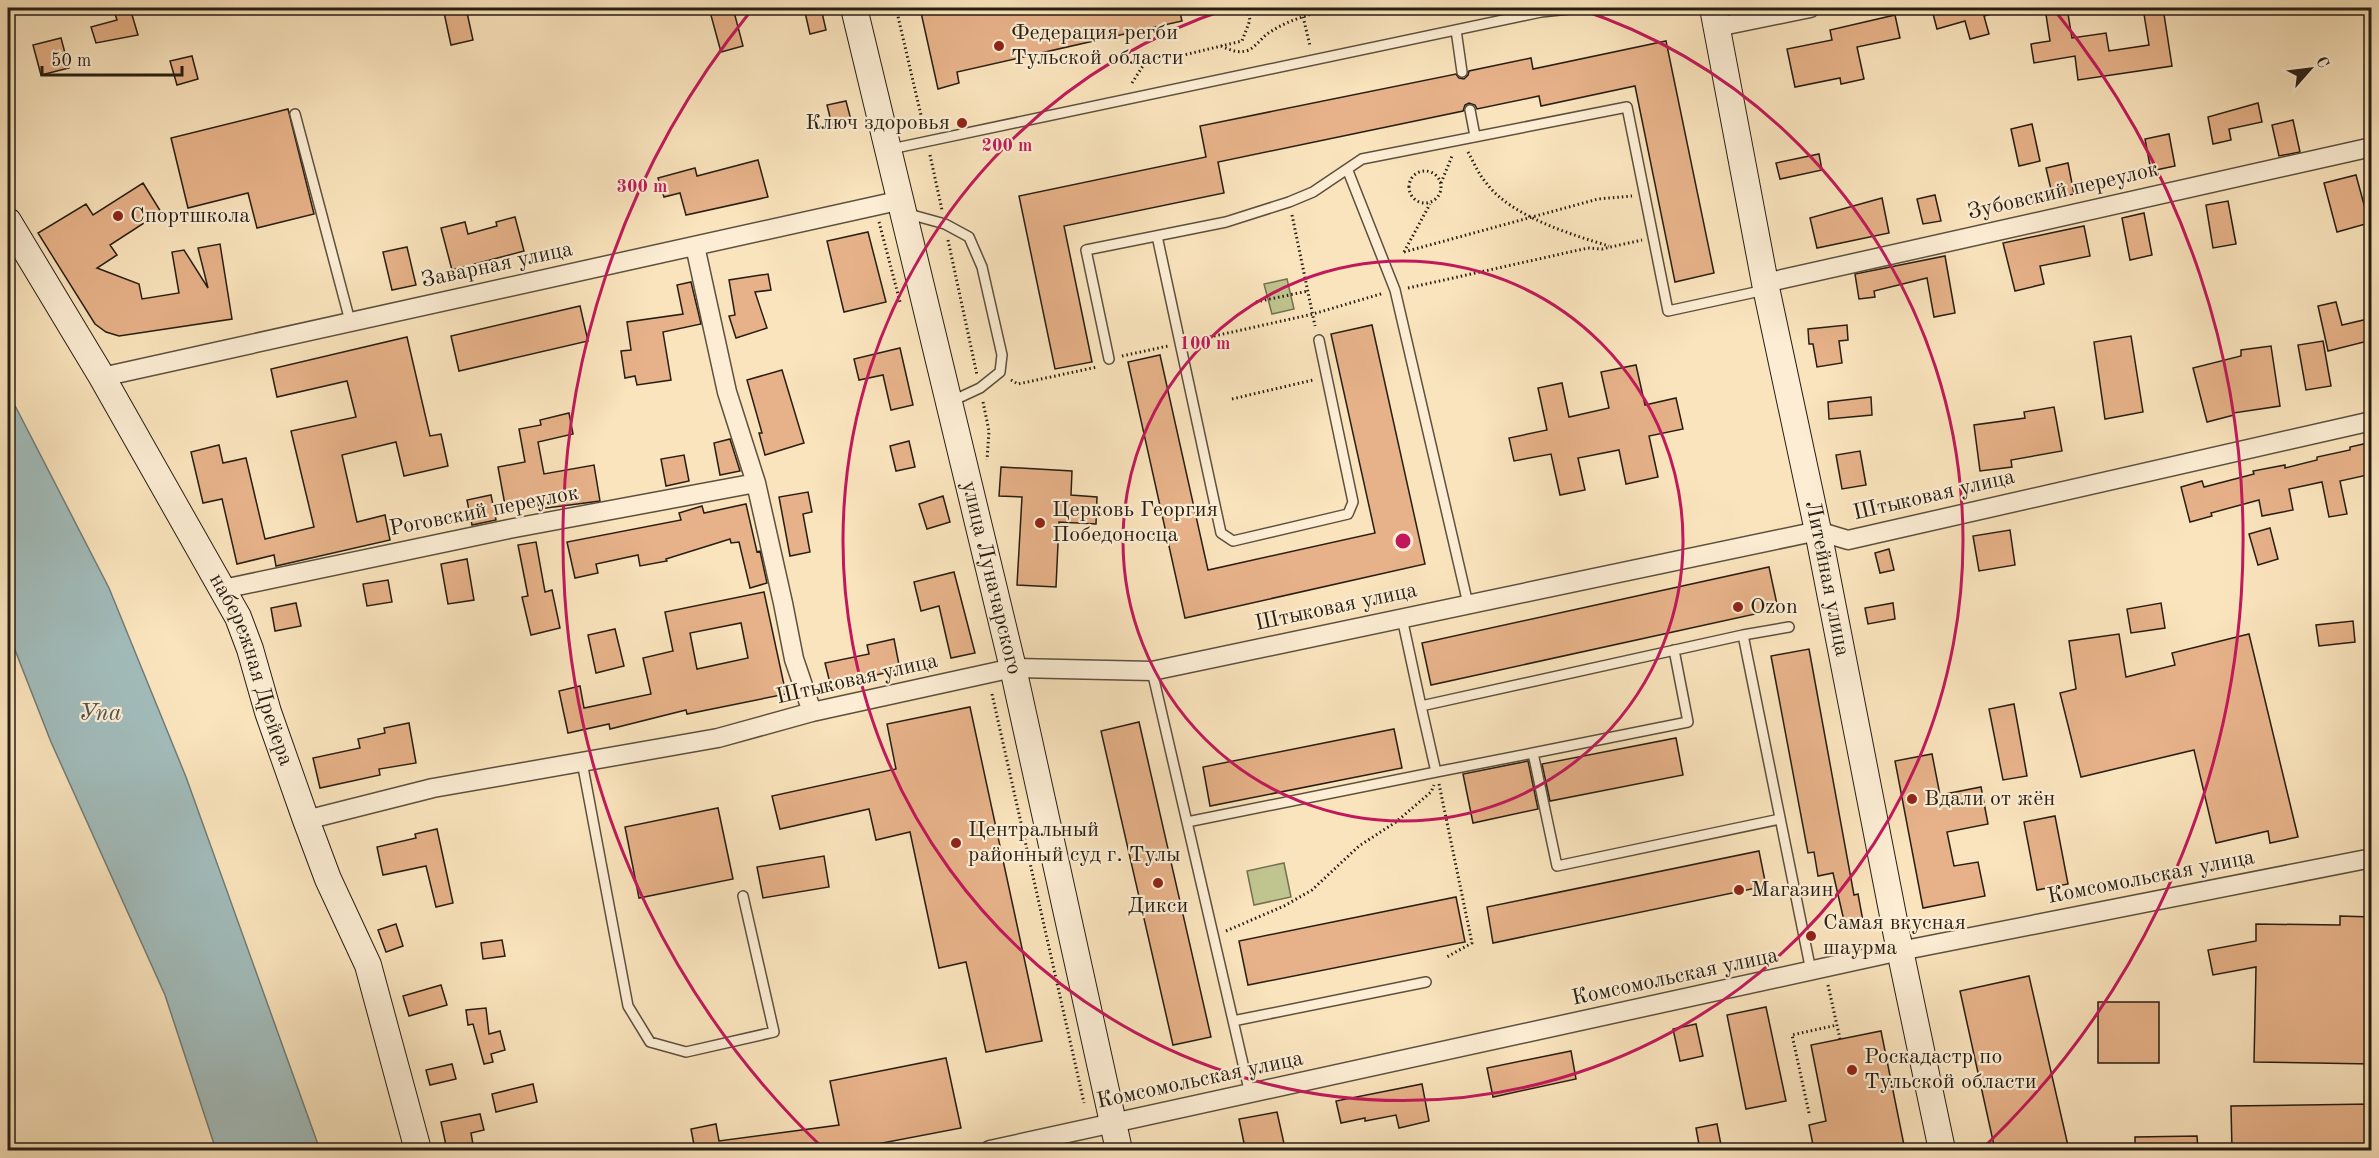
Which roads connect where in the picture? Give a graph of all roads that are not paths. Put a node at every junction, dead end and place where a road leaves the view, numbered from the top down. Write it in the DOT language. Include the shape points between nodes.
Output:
graph roads {
  1 [pos="854,8"];
  2 [pos="1579,8"];
  3 [pos="1810,8"];
  4 [pos="1715,17"];
  5 [pos="1456,30"];
  6 [pos="1462,72"];
  7 [pos="1470,110"];
  8 [pos="296,114"];
  9 [pos="1475,136"];
  10 [pos="2372,147"];
  11 [pos="889,149"];
  12 [pos="1348,171"];
  13 [pos="903,207"];
  14 [pos="8,221"];
  15 [pos="1156,236"];
  16 [pos="695,246"];
  17 [pos="1766,286"];
  18 [pos="350,321"];
  19 [pos="1319,340"];
  20 [pos="1109,359"];
  21 [pos="102,377"];
  22 [pos="950,402"];
  23 [pos="2372,421"];
  24 [pos="756,483"];
  25 [pos="1818,531"];
  26 [pos="223,590"];
  27 [pos="1468,604"];
  28 [pos="1402,618"];
  29 [pos="1789,627"];
  30 [pos="1743,635"];
  31 [pos="1674,651"];
  32 [pos="1013,668"];
  33 [pos="1152,671"];
  34 [pos="1421,706"];
  35 [pos="812,712"];
  36 [pos="1533,753"];
  37 [pos="582,762"];
  38 [pos="1436,772"];
  39 [pos="1780,819"];
  40 [pos="306,820"];
  41 [pos="1187,822"];
  42 [pos="2372,858"];
  43 [pos="743,896"];
  44 [pos="1900,951"];
  45 [pos="1811,971"];
  46 [pos="1426,982"];
  47 [pos="1233,1021"];
  48 [pos="1250,1094"];
  49 [pos="1113,1124"];
  50 [pos="418,1150"];
  51 [pos="990,1150"];
  52 [pos="1119,1150"];
  53 [pos="1942,1150"];
  1 -- 11 [label="main road, улица Луначарского"];
  2 -- 5 [label="lane"];
  3 -- 4 [label="street"];
  4 -- 17 [label="main road, Литейная улица"];
  5 -- 6 [label="lane"];
  5 -- 11 [label="lane"];
  7 -- 9 [label="lane"];
  8 -- 18 [label="lane"];
  9 -- 12 [label="lane" via="1362,159"];
  9 -- 17 [label="lane" via="1627,107 1668,311"];
  10 -- 17 [label="street, Зубовский переулок"];
  11 -- 13 [label="main road, улица Луначарского"];
  12 -- 15 [label="lane" via="1289,202 1226,222"];
  12 -- 27 [label="lane" via="1395,290"];
  13 -- 16 [label="street, Заварная улица"];
  13 -- 22 [label="main road, улица Луначарского"];
  13 -- 22 [label="lane" via="969,237 982,267 1002,355 1000,372 980,388"];
  14 -- 21 [label="main road, набережная Дрейера"];
  15 -- 19 [label="lane" via="1221,533 1233,541 1348,514 1353,502"];
  15 -- 20 [label="lane" via="1086,250"];
  16 -- 18 [label="street, Заварная улица"];
  16 -- 24 [label="street" via="727,392"];
  17 -- 25 [label="main road, Литейная улица"];
  18 -- 21 [label="street, Заварная улица"];
  21 -- 26 [label="main road, набережная Дрейера"];
  22 -- 32 [label="main road, улица Луначарского"];
  23 -- 25 [label="street, Штыковая улица" via="1848,540"];
  24 -- 26 [label="street, Роговский переулок" via="509,529"];
  24 -- 35 [label="street" via="794,659"];
  25 -- 27 [label="street, Штыковая улица"];
  25 -- 44 [label="main road, Литейная улица"];
  26 -- 40 [label="main road, набережная Дрейера" via="250,649"];
  27 -- 28 [label="street, Штыковая улица"];
  28 -- 33 [label="street, Штыковая улица"];
  28 -- 34 [label="lane"];
  29 -- 30 [label="lane"];
  30 -- 31 [label="lane"];
  30 -- 39 [label="lane"];
  31 -- 34 [label="lane"];
  31 -- 36 [label="lane" via="1688,722"];
  32 -- 33 [label="street, Штыковая улица"];
  32 -- 35 [label="street, Штыковая улица"];
  32 -- 49 [label="main road, улица Луначарского"];
  33 -- 41 [label="lane"];
  34 -- 38 [label="lane"];
  35 -- 37 [label="street, Штыковая улица" via="718,738"];
  36 -- 38 [label="lane"];
  36 -- 39 [label="lane" via="1557,866"];
  37 -- 40 [label="street, Штыковая улица" via="433,788"];
  37 -- 43 [label="lane" via="628,1006 650,1042 686,1052 774,1032"];
  38 -- 41 [label="lane"];
  39 -- 45 [label="lane"];
  40 -- 50 [label="main road, набережная Дрейера" via="368,965"];
  41 -- 47 [label="lane"];
  42 -- 44 [label="street, Комсомольская улица"];
  44 -- 45 [label="street, Комсомольская улица"];
  44 -- 53 [label="main road, Литейная улица"];
  45 -- 48 [label="street, Комсомольская улица"];
  46 -- 47 [label="lane"];
  47 -- 48 [label="lane"];
  48 -- 49 [label="street, Комсомольская улица"];
  49 -- 51 [label="street, Комсомольская улица"];
  49 -- 52 [label="main road, улица Луначарского"];
}
